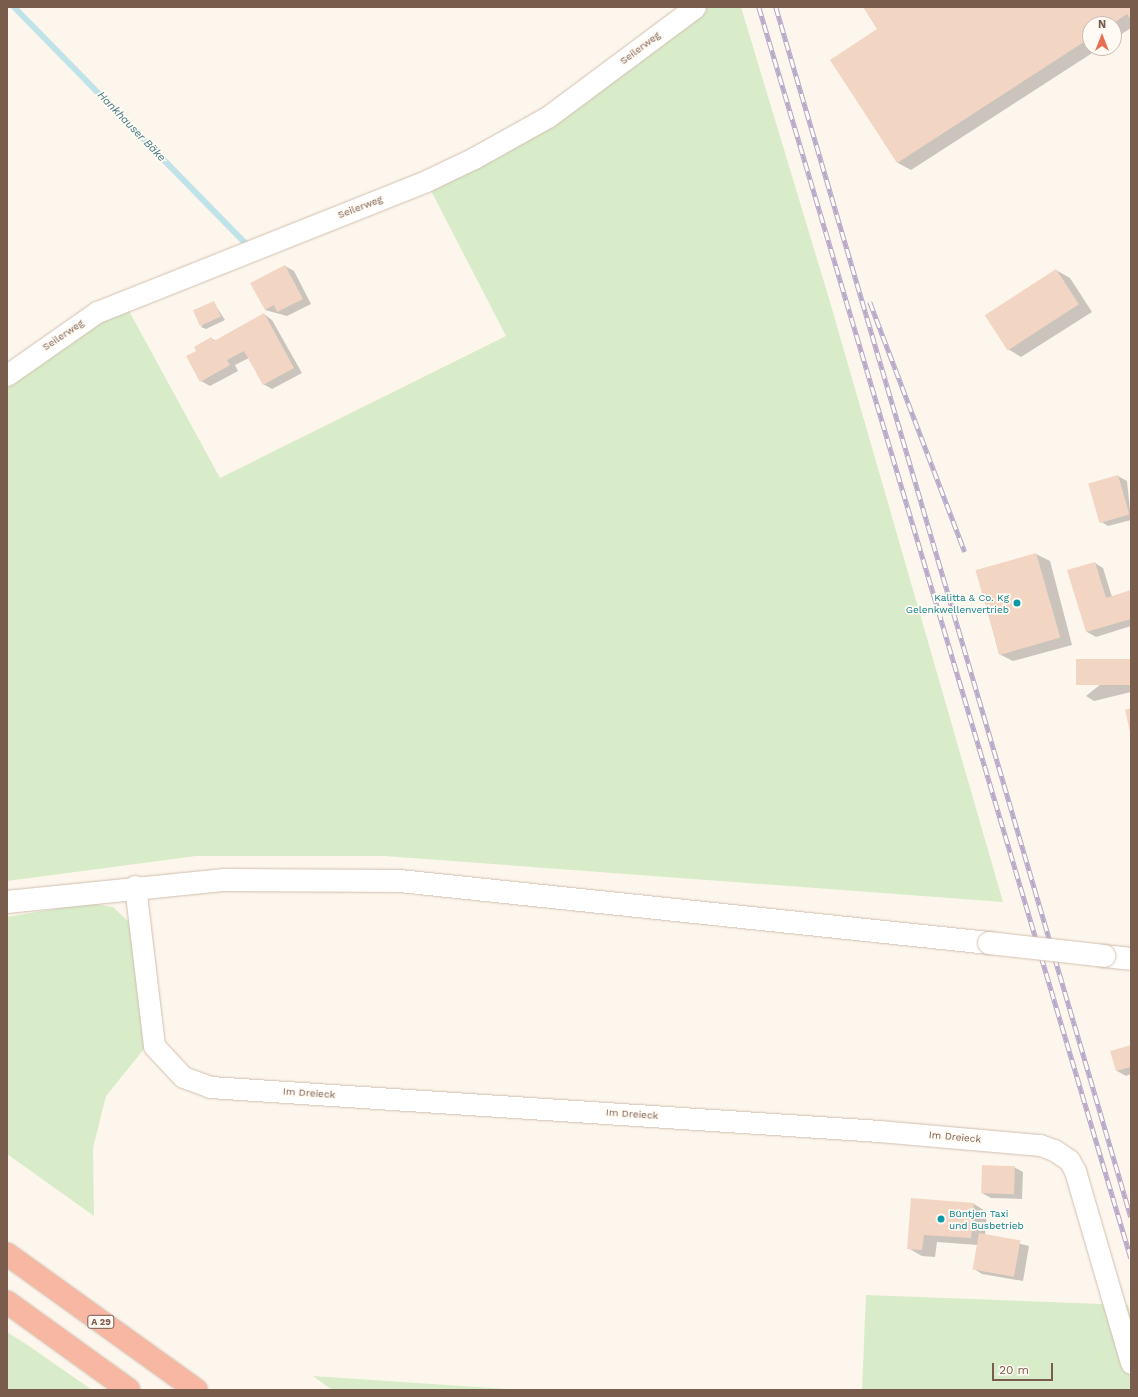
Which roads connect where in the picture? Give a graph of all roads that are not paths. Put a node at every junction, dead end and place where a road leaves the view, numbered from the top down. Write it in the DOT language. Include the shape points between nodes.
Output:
graph roads {
  1 [pos="695,7"];
  2 [pos="7,375"];
  3 [pos="135,886"];
  4 [pos="7,902"];
  5 [pos="1131,959"];
  6 [pos="7,1254"];
  7 [pos="7,1302"];
  8 [pos="1131,1363"];
  9 [pos="129,1390"];
  10 [pos="196,1390"];
  1 -- 2 [label="street, Seilerweg" via="549,116 474,158 426,181 97,312"];
  3 -- 4 [label="street"];
  3 -- 5 [label="street, bridge" via="225,880 400,881"];
  3 -- 8 [label="street, Im Dreieck" via="154,1046 183,1077 210,1087 879,1131 1040,1145 1054,1150 1069,1160 1075,1171"];
  6 -- 10 [label="highway, A 29"];
  7 -- 9 [label="highway"];
}
